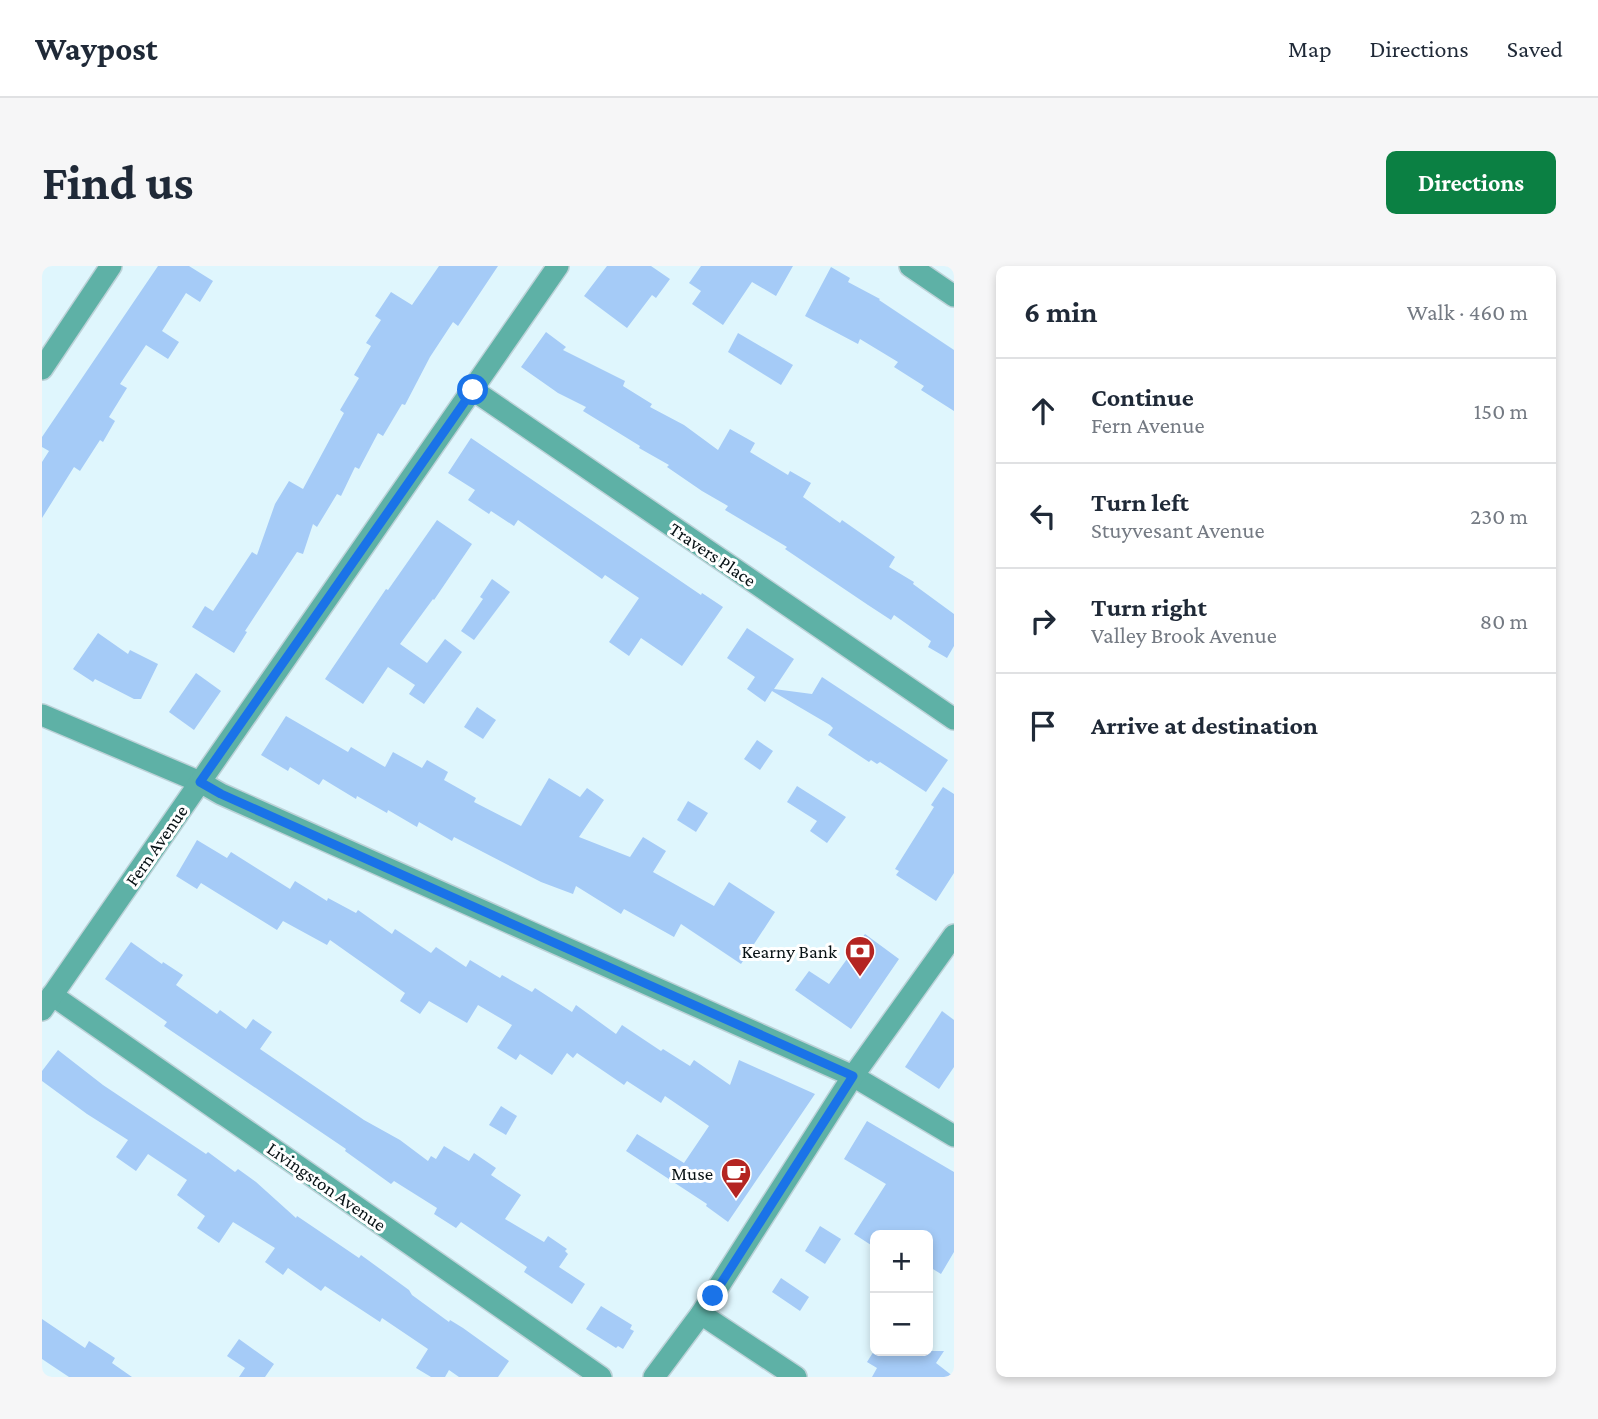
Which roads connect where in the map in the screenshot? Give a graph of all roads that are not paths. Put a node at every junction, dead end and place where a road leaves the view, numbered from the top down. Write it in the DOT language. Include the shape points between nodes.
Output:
graph roads {
  1 [pos="111,266"];
  2 [pos="558,266"];
  3 [pos="910,266"];
  4 [pos="954,296"];
  5 [pos="42,369"];
  6 [pos="473,390"];
  7 [pos="42,715"];
  8 [pos="954,719"];
  9 [pos="200,782"];
  10 [pos="954,935"];
  11 [pos="47,1003"];
  12 [pos="853,1076"];
  13 [pos="954,1136"];
  14 [pos="701,1314"];
  15 [pos="601,1377"];
  16 [pos="654,1377"];
  17 [pos="796,1377"];
  1 -- 5 [label="street"];
  2 -- 6 [label="street, Fern Avenue"];
  3 -- 4 [label="street"];
  6 -- 8 [label="street, Travers Place"];
  6 -- 9 [label="street, Fern Avenue"];
  7 -- 9 [label="street"];
  9 -- 11 [label="street, Fern Avenue"];
  9 -- 12 [label="street"];
  10 -- 12 [label="street"];
  11 -- 15 [label="street, Livingston Avenue"];
  12 -- 13 [label="street"];
  12 -- 14 [label="street"];
  14 -- 16 [label="street"];
  14 -- 17 [label="street"];
}
